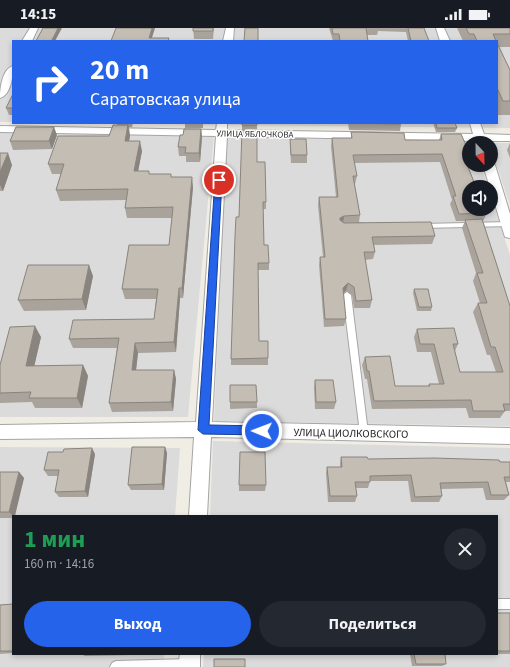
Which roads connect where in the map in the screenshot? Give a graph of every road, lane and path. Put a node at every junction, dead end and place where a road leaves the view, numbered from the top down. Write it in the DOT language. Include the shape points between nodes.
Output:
graph roads {
  1 [pos="34,28"];
  2 [pos="230,28"];
  3 [pos="440,28"];
  4 [pos="28,40"];
  5 [pos="228,40"];
  6 [pos="445,40"];
  7 [pos="12,71"];
  8 [pos="0,95"];
  9 [pos="475,124"];
  10 [pos="222,128"];
  11 [pos="0,129"];
  12 [pos="480,136"];
  13 [pos="510,138"];
  14 [pos="462,139"];
  15 [pos="498,139"];
  16 [pos="491,172"];
  17 [pos="413,226"];
  18 [pos="509,228"];
  19 [pos="348,295"];
  20 [pos="203,430"];
  21 [pos="0,432"];
  22 [pos="364,433"];
  23 [pos="510,436"];
  24 [pos="198,515"];
  25 [pos="498,604"];
  26 [pos="510,604"];
  27 [pos="189,662"];
  28 [pos="116,667"];
  1 -- 4 [label="street"];
  2 -- 5 [label="street"];
  3 -- 6 [label="street"];
  7 -- 8 [label="street"];
  9 -- 12 [label="street"];
  10 -- 11 [label="street, УЛИЦА ЯБЛОЧКОВА"];
  10 -- 14 [label="street, УЛИЦА ЯБЛОЧКОВА"];
  10 -- 20 [label="street"];
  13 -- 15 [label="street, УЛИЦА ЯБЛОЧКОВА"];
  16 -- 18 [label="street"];
  17 -- 18 [label="lane"];
  19 -- 22 [label="lane"];
  20 -- 21 [label="street, УЛИЦА ЦИОЛКОВСКОГО"];
  20 -- 22 [label="street, УЛИЦА ЦИОЛКОВСКОГО"];
  20 -- 24 [label="street"];
  22 -- 23 [label="street, УЛИЦА ЦИОЛКОВСКОГО"];
  25 -- 26 [label="lane"];
  27 -- 28 [label="lane"];
}
